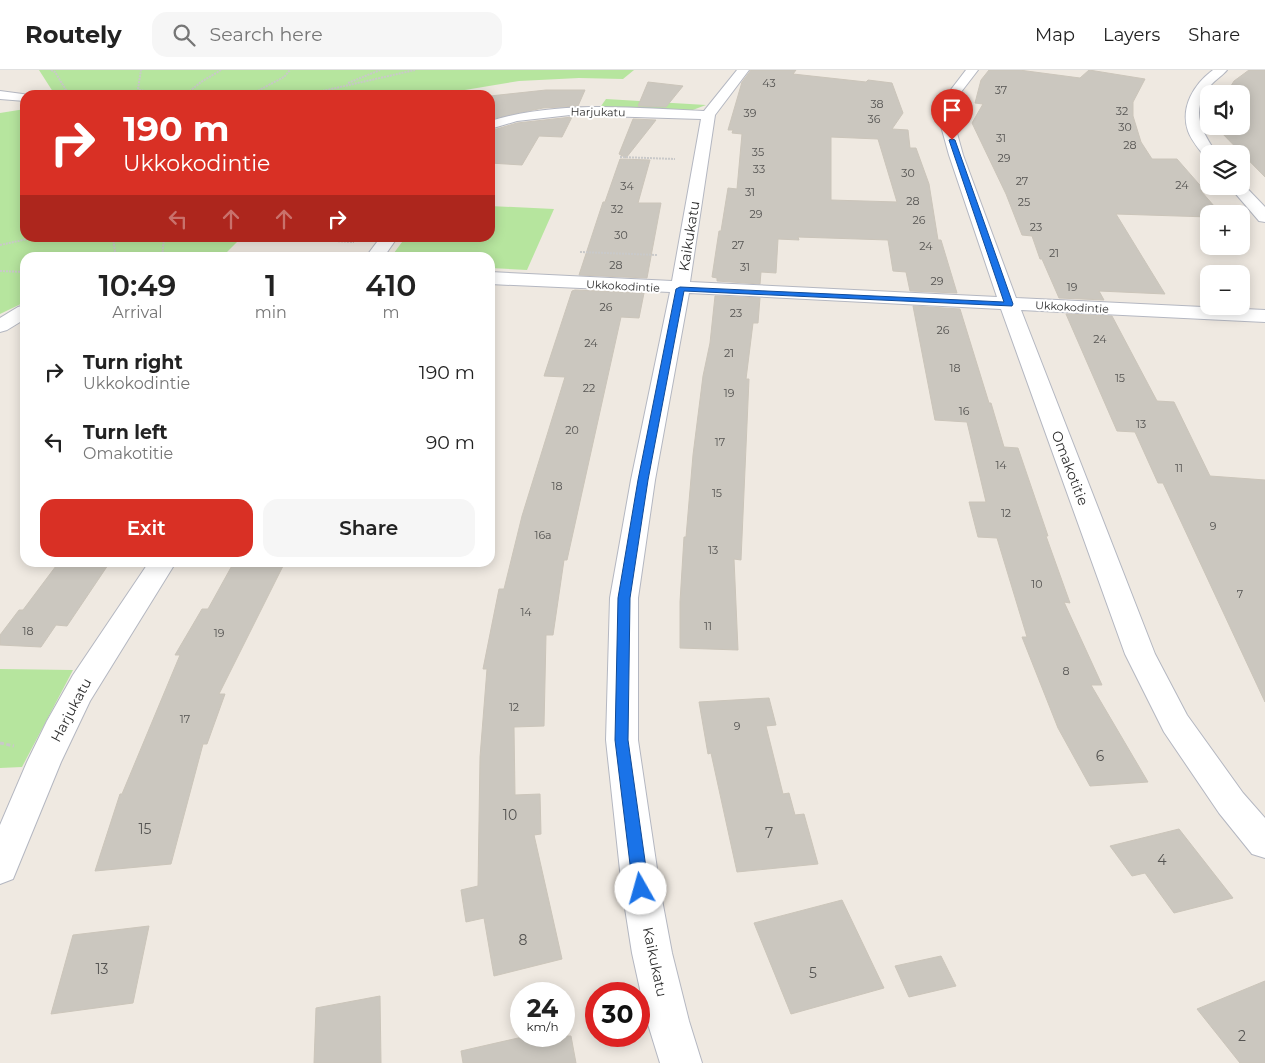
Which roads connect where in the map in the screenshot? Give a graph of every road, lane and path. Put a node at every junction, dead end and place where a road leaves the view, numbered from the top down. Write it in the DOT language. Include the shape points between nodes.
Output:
graph roads {
  1 [pos="51,70"];
  2 [pos="141,70"];
  3 [pos="221,70"];
  4 [pos="290,70"];
  5 [pos="380,70"];
  6 [pos="415,70"];
  7 [pos="743,70"];
  8 [pos="972,70"];
  9 [pos="1221,70"];
  10 [pos="338,87"];
  11 [pos="66,90"];
  12 [pos="139,90"];
  13 [pos="192,90"];
  14 [pos="259,90"];
  15 [pos="326,90"];
  16 [pos="0,95"];
  17 [pos="20,97"];
  18 [pos="708,115"];
  19 [pos="495,123"];
  20 [pos="1204,145"];
  21 [pos="620,157"];
  22 [pos="701,160"];
  23 [pos="1245,195"];
  24 [pos="1265,218"];
  25 [pos="20,241"];
  26 [pos="0,245"];
  27 [pos="580,252"];
  28 [pos="685,257"];
  29 [pos="0,271"];
  30 [pos="20,272"];
  31 [pos="495,278"];
  32 [pos="680,289"];
  33 [pos="1009,304"];
  34 [pos="20,314"];
  35 [pos="1265,316"];
  36 [pos="0,326"];
  37 [pos="160,567"];
  38 [pos="1265,843"];
  39 [pos="0,868"];
  40 [pos="681,1063"];
  1 -- 11 [label="path"];
  2 -- 12 [label="path"];
  3 -- 13 [label="path"];
  4 -- 14 [label="path" via="284,77"];
  5 -- 10 [label="path"];
  6 -- 10 [label="path"];
  7 -- 18 [label="street, Kaikukatu"];
  8 -- 33 [label="street, Omakotitie" via="952,96 948,126"];
  9 -- 20 [label="street" via="1200,88 1194,104 1195,130"];
  10 -- 15 [label="path"];
  16 -- 17 [label="street"];
  18 -- 19 [label="street, Harjukatu" via="566,111 518,116"];
  18 -- 22 [label="street, Kaikukatu"];
  21 -- 22 [label="path"];
  22 -- 28 [label="street, Kaikukatu"];
  23 -- 24 [label="street"];
  25 -- 26 [label="path"];
  27 -- 28 [label="path"];
  28 -- 32 [label="street, Kaikukatu"];
  29 -- 30 [label="path"];
  31 -- 32 [label="street, Ukkokodintie"];
  32 -- 33 [label="street, Ukkokodintie"];
  32 -- 40 [label="street, Kaikukatu" via="624,598 622,740 652,953"];
  33 -- 35 [label="street, Ukkokodintie"];
  33 -- 38 [label="street, Omakotitie" via="1140,654 1175,723 1231,803"];
  34 -- 36 [label="street"];
  37 -- 39 [label="street, Harjukatu" via="74,701 49,751"];
}
